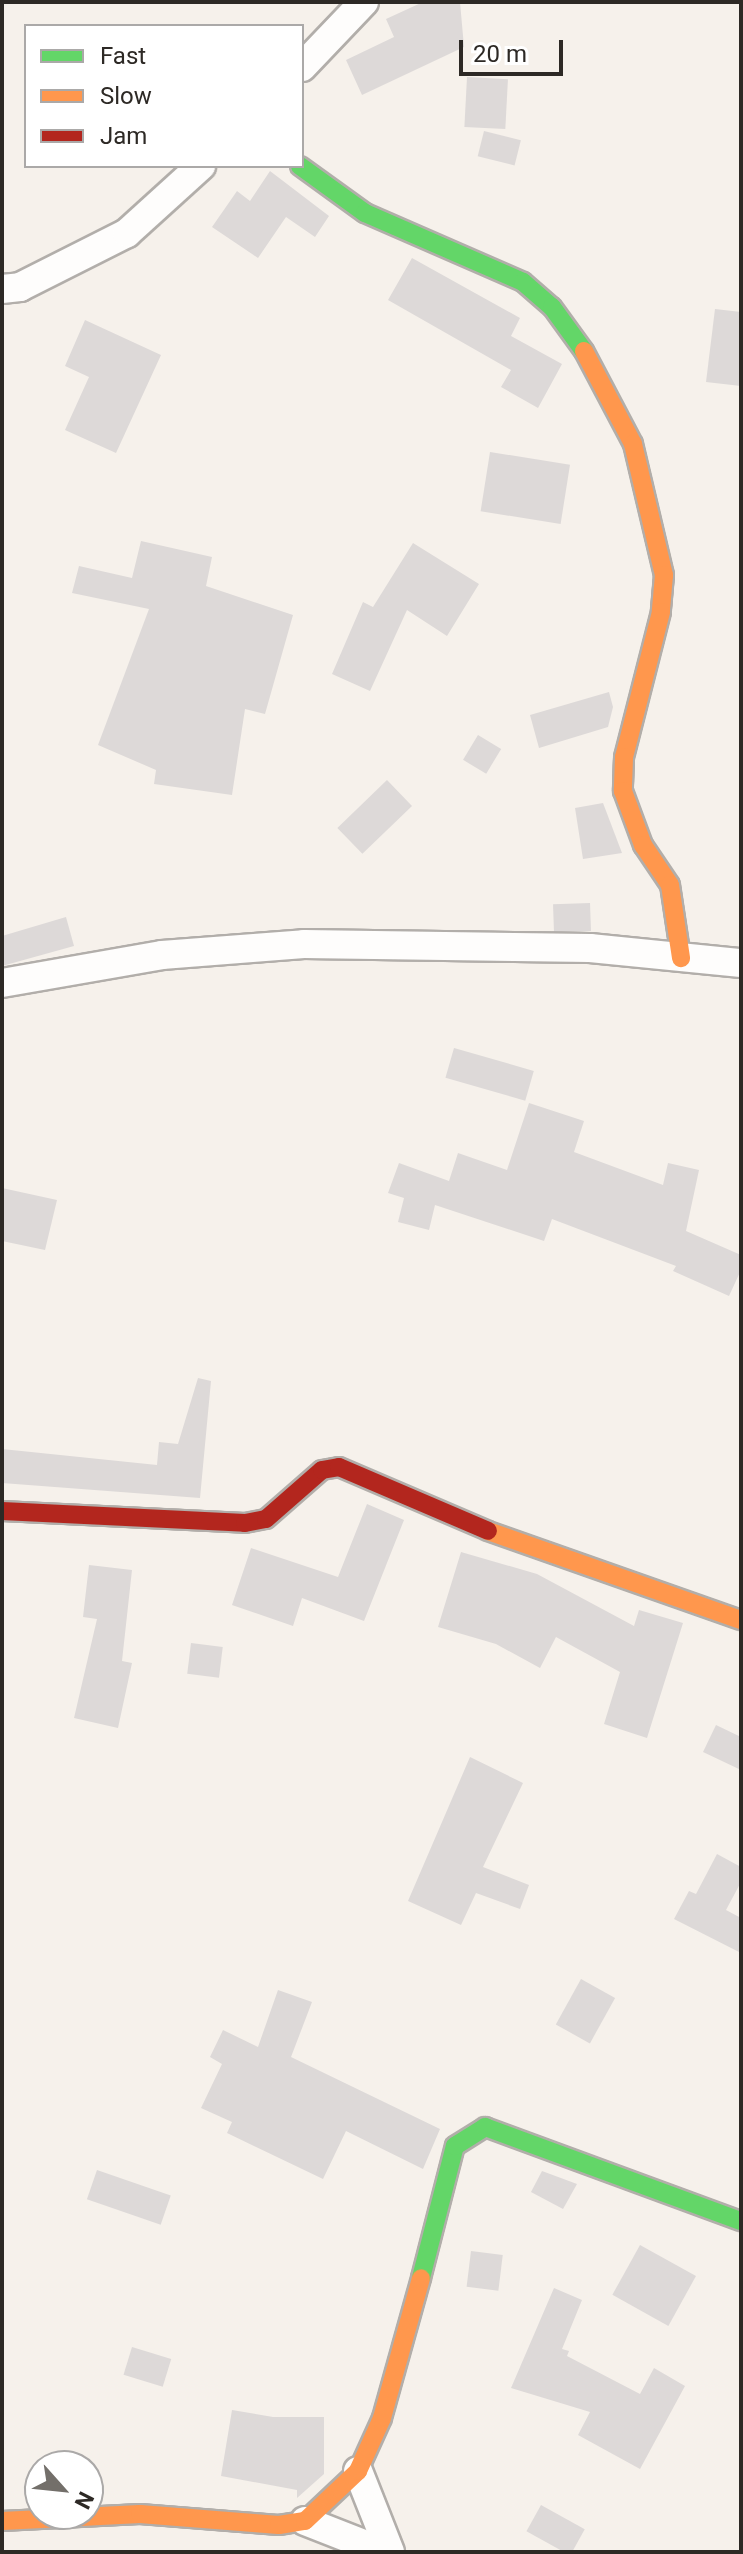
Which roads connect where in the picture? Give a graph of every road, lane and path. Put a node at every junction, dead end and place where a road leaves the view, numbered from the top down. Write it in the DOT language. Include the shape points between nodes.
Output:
graph roads {
  1 [pos="364,2"];
  2 [pos="304,65"];
  3 [pos="199,168"];
  4 [pos="303,168"];
  5 [pos="2,289"];
  6 [pos="681,958"];
  7 [pos="741,963"];
  8 [pos="2,983"];
  9 [pos="2,1511"];
  10 [pos="741,1620"];
  11 [pos="741,2221"];
  12 [pos="358,2471"];
  13 [pos="5,2516"];
  14 [pos="305,2521"];
  15 [pos="387,2552"];
  1 -- 2 [label="street"];
  3 -- 5 [label="street" via="127,233 33,281"];
  4 -- 6 [label="street" via="365,213 523,282 585,352 633,444 664,575 661,612 624,757 623,791 643,845 670,885"];
  6 -- 7 [label="street"];
  6 -- 8 [label="street" via="590,948 304,944 162,955"];
  9 -- 10 [label="street" via="245,1523 266,1519 322,1470 339,1467 513,1542"];
  11 -- 12 [label="street" via="507,2133 485,2127 474,2131 455,2146 414,2312 382,2418"];
  12 -- 14 [label="street"];
  12 -- 15 [label="street"];
  13 -- 14 [label="street" via="140,2514 279,2525"];
  14 -- 15 [label="street"];
}
